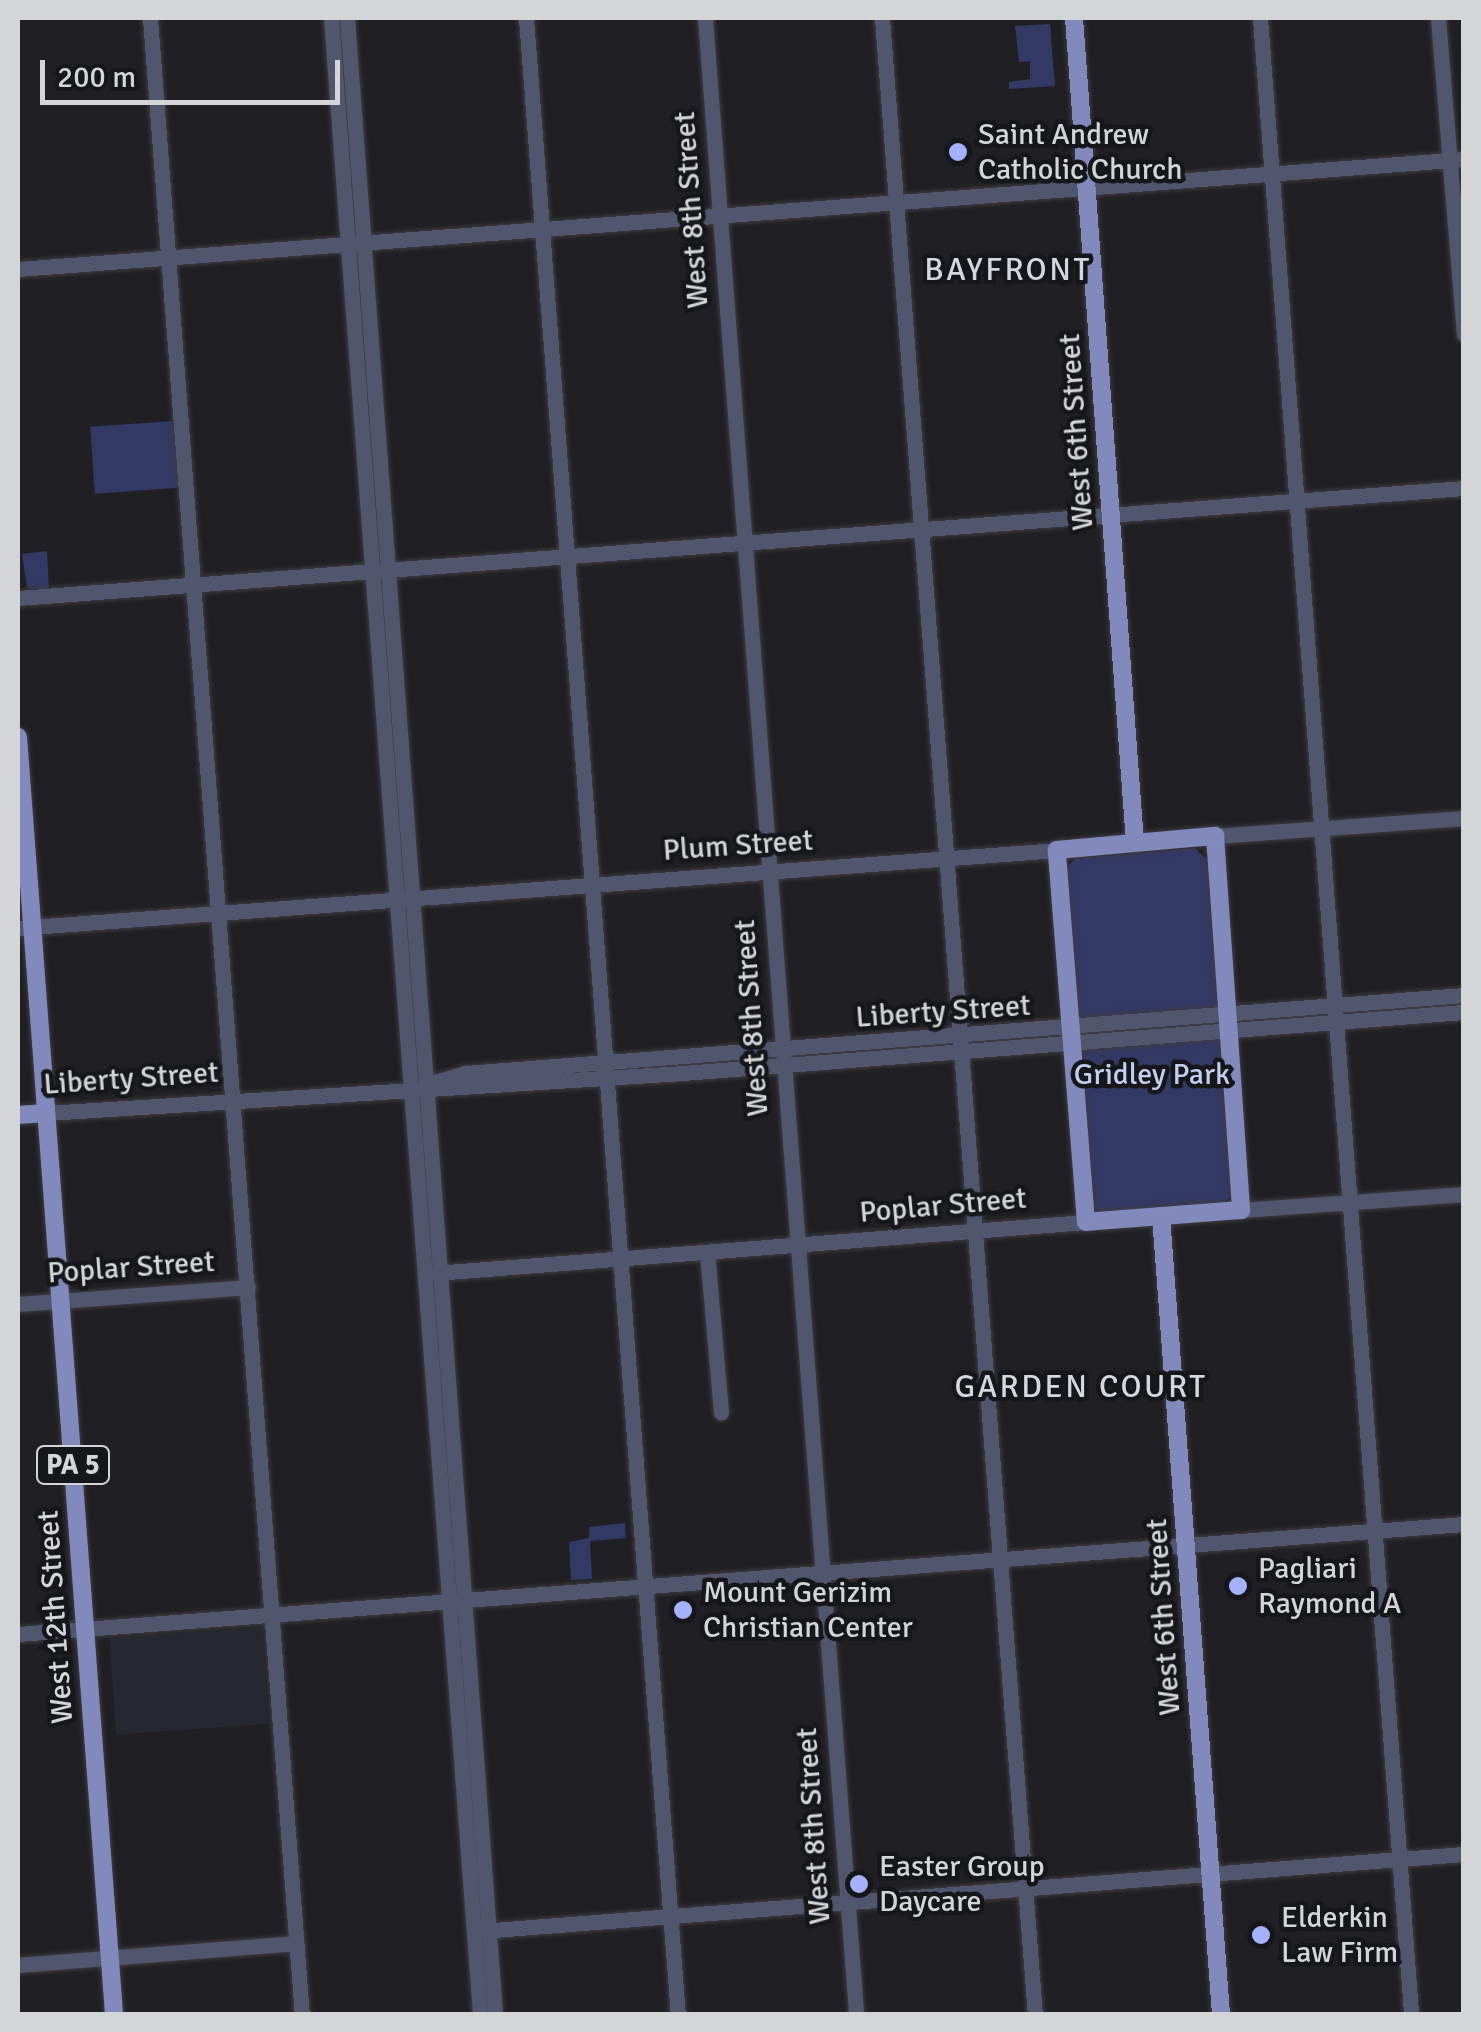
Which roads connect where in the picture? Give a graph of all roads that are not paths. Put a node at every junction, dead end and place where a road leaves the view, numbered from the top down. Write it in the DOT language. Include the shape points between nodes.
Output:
graph roads {
  1 [pos="150,18"];
  2 [pos="331,18"];
  3 [pos="346,18"];
  4 [pos="526,18"];
  5 [pos="705,18"];
  6 [pos="882,18"];
  7 [pos="1074,18"];
  8 [pos="1260,18"];
  9 [pos="1438,18"];
  10 [pos="343,79"];
  11 [pos="1457,159"];
  12 [pos="1271,172"];
  13 [pos="1087,187"];
  14 [pos="898,202"];
  15 [pos="720,214"];
  16 [pos="542,228"];
  17 [pos="355,242"];
  18 [pos="169,257"];
  19 [pos="18,269"];
  20 [pos="1464,334"];
  21 [pos="1464,488"];
  22 [pos="1296,501"];
  23 [pos="1111,515"];
  24 [pos="922,529"];
  25 [pos="744,543"];
  26 [pos="565,556"];
  27 [pos="381,570"];
  28 [pos="194,584"];
  29 [pos="18,598"];
  30 [pos="18,737"];
  31 [pos="1464,818"];
  32 [pos="1322,829"];
  33 [pos="1215,836"];
  34 [pos="1135,842"];
  35 [pos="1058,850"];
  36 [pos="947,858"];
  37 [pos="770,871"];
  38 [pos="592,884"];
  39 [pos="406,899"];
  40 [pos="218,912"];
  41 [pos="25,927"];
  42 [pos="1464,995"];
  43 [pos="1464,1012"];
  44 [pos="1334,1014"];
  45 [pos="1228,1024"];
  46 [pos="1070,1036"];
  47 [pos="962,1045"];
  48 [pos="784,1059"];
  49 [pos="604,1070"];
  50 [pos="429,1084"];
  51 [pos="412,1086"];
  52 [pos="233,1098"];
  53 [pos="46,1113"];
  54 [pos="18,1115"];
  55 [pos="1464,1194"];
  56 [pos="1350,1203"];
  57 [pos="1241,1210"];
  58 [pos="1161,1216"];
  59 [pos="1086,1222"];
  60 [pos="977,1232"];
  61 [pos="798,1245"];
  62 [pos="708,1252"];
  63 [pos="621,1259"];
  64 [pos="434,1273"];
  65 [pos="248,1287"];
  66 [pos="60,1302"];
  67 [pos="18,1304"];
  68 [pos="721,1412"];
  69 [pos="1464,1524"];
  70 [pos="1374,1531"];
  71 [pos="1186,1545"];
  72 [pos="1001,1560"];
  73 [pos="824,1574"];
  74 [pos="646,1586"];
  75 [pos="459,1600"];
  76 [pos="272,1615"];
  77 [pos="85,1629"];
  78 [pos="18,1634"];
  79 [pos="1464,1854"];
  80 [pos="1400,1860"];
  81 [pos="1211,1872"];
  82 [pos="1026,1887"];
  83 [pos="847,1901"];
  84 [pos="670,1915"];
  85 [pos="481,1931"];
  86 [pos="296,1944"];
  87 [pos="110,1958"];
  88 [pos="18,1965"];
  89 [pos="114,2014"];
  90 [pos="302,2014"];
  91 [pos="480,2014"];
  92 [pos="495,2014"];
  93 [pos="678,2014"];
  94 [pos="856,2014"];
  95 [pos="1035,2014"];
  96 [pos="1221,2014"];
  97 [pos="1411,2014"];
  1 -- 18 [label="street"];
  2 -- 10 [label="street"];
  3 -- 10 [label="street"];
  4 -- 16 [label="street"];
  5 -- 15 [label="street, West 8th Street"];
  6 -- 14 [label="street"];
  7 -- 13 [label="main road, West 6th Street"];
  8 -- 12 [label="street"];
  9 -- 11 [label="street"];
  10 -- 17 [label="street"];
  11 -- 12 [label="street"];
  11 -- 20 [label="street"];
  12 -- 13 [label="street"];
  12 -- 22 [label="street"];
  13 -- 14 [label="street"];
  13 -- 23 [label="main road, West 6th Street"];
  14 -- 15 [label="street"];
  14 -- 24 [label="street"];
  15 -- 16 [label="street"];
  15 -- 25 [label="street, West 8th Street"];
  16 -- 17 [label="street"];
  16 -- 26 [label="street"];
  17 -- 18 [label="street"];
  17 -- 27 [label="street"];
  18 -- 19 [label="street"];
  18 -- 28 [label="street"];
  21 -- 22 [label="street"];
  22 -- 23 [label="street"];
  22 -- 32 [label="street"];
  23 -- 24 [label="street"];
  23 -- 34 [label="main road, West 6th Street"];
  24 -- 25 [label="street"];
  24 -- 36 [label="street"];
  25 -- 26 [label="street"];
  25 -- 37 [label="street, West 8th Street"];
  26 -- 27 [label="street"];
  26 -- 38 [label="street"];
  27 -- 28 [label="street"];
  27 -- 39 [label="street"];
  28 -- 29 [label="street"];
  28 -- 40 [label="street"];
  30 -- 41 [label="main road, West 12th Street / PA 5"];
  31 -- 32 [label="street, Plum Street"];
  32 -- 33 [label="street, Plum Street"];
  32 -- 44 [label="street"];
  33 -- 34 [label="main road, Plum Street"];
  33 -- 45 [label="main road"];
  34 -- 35 [label="main road, Plum Street"];
  35 -- 36 [label="street, Plum Street"];
  35 -- 46 [label="main road"];
  36 -- 37 [label="street, Plum Street"];
  36 -- 47 [label="street"];
  37 -- 38 [label="street, Plum Street"];
  37 -- 48 [label="street, West 8th Street"];
  38 -- 39 [label="street, Plum Street"];
  38 -- 49 [label="street"];
  39 -- 40 [label="street, Plum Street"];
  39 -- 50 [label="street"];
  39 -- 51 [label="street"];
  40 -- 41 [label="street, Plum Street"];
  40 -- 52 [label="street"];
  41 -- 53 [label="main road, West 12th Street / PA 5"];
  42 -- 44 [label="street, Liberty Street"];
  43 -- 44 [label="street, Liberty Street"];
  44 -- 45 [label="street, Liberty Street"];
  44 -- 56 [label="street"];
  45 -- 46 [label="street, Liberty Street"];
  45 -- 57 [label="main road"];
  46 -- 47 [label="street, Liberty Street"];
  46 -- 59 [label="main road"];
  47 -- 48 [label="street, Liberty Street"];
  47 -- 60 [label="street"];
  48 -- 49 [label="street, Liberty Street"];
  48 -- 61 [label="street, West 8th Street"];
  49 -- 50 [label="street, Liberty Street" via="443,1075"];
  49 -- 63 [label="street"];
  50 -- 51 [label="street, Liberty Street"];
  50 -- 64 [label="street"];
  51 -- 52 [label="street, Liberty Street"];
  51 -- 64 [label="street"];
  52 -- 53 [label="street, Liberty Street"];
  52 -- 65 [label="street"];
  53 -- 54 [label="main road, Liberty Street"];
  53 -- 66 [label="main road, West 12th Street / PA 5"];
  55 -- 56 [label="street, Poplar Street"];
  56 -- 57 [label="street, Poplar Street"];
  56 -- 70 [label="street"];
  57 -- 58 [label="main road, Poplar Street"];
  58 -- 59 [label="main road, Poplar Street"];
  58 -- 71 [label="main road, West 6th Street"];
  59 -- 60 [label="street, Poplar Street"];
  60 -- 61 [label="street, Poplar Street"];
  60 -- 72 [label="street"];
  61 -- 62 [label="street, Poplar Street"];
  61 -- 73 [label="street, West 8th Street"];
  62 -- 63 [label="street, Poplar Street"];
  62 -- 68 [label="street"];
  63 -- 64 [label="street, Poplar Street"];
  63 -- 74 [label="street"];
  64 -- 75 [label="street"];
  65 -- 66 [label="street, Poplar Street"];
  65 -- 76 [label="street"];
  66 -- 67 [label="street, Poplar Street"];
  66 -- 77 [label="main road, West 12th Street / PA 5"];
  69 -- 70 [label="street"];
  70 -- 71 [label="street"];
  70 -- 80 [label="street"];
  71 -- 72 [label="street"];
  71 -- 81 [label="main road, West 6th Street"];
  72 -- 73 [label="street"];
  72 -- 82 [label="street"];
  73 -- 74 [label="street"];
  73 -- 83 [label="street, West 8th Street"];
  74 -- 75 [label="street"];
  74 -- 84 [label="street"];
  75 -- 76 [label="street"];
  75 -- 85 [label="street"];
  76 -- 77 [label="street"];
  76 -- 86 [label="street"];
  77 -- 78 [label="street"];
  77 -- 87 [label="main road, West 12th Street / PA 5"];
  79 -- 80 [label="street"];
  80 -- 81 [label="street"];
  80 -- 97 [label="street"];
  81 -- 82 [label="street"];
  81 -- 96 [label="main road, West 6th Street"];
  82 -- 83 [label="street"];
  82 -- 95 [label="street"];
  83 -- 84 [label="street"];
  83 -- 94 [label="street, West 8th Street"];
  84 -- 85 [label="street"];
  84 -- 93 [label="street"];
  85 -- 91 [label="street"];
  85 -- 92 [label="street"];
  86 -- 87 [label="street"];
  86 -- 90 [label="street"];
  87 -- 88 [label="street"];
  87 -- 89 [label="main road, West 12th Street / PA 5"];
}
